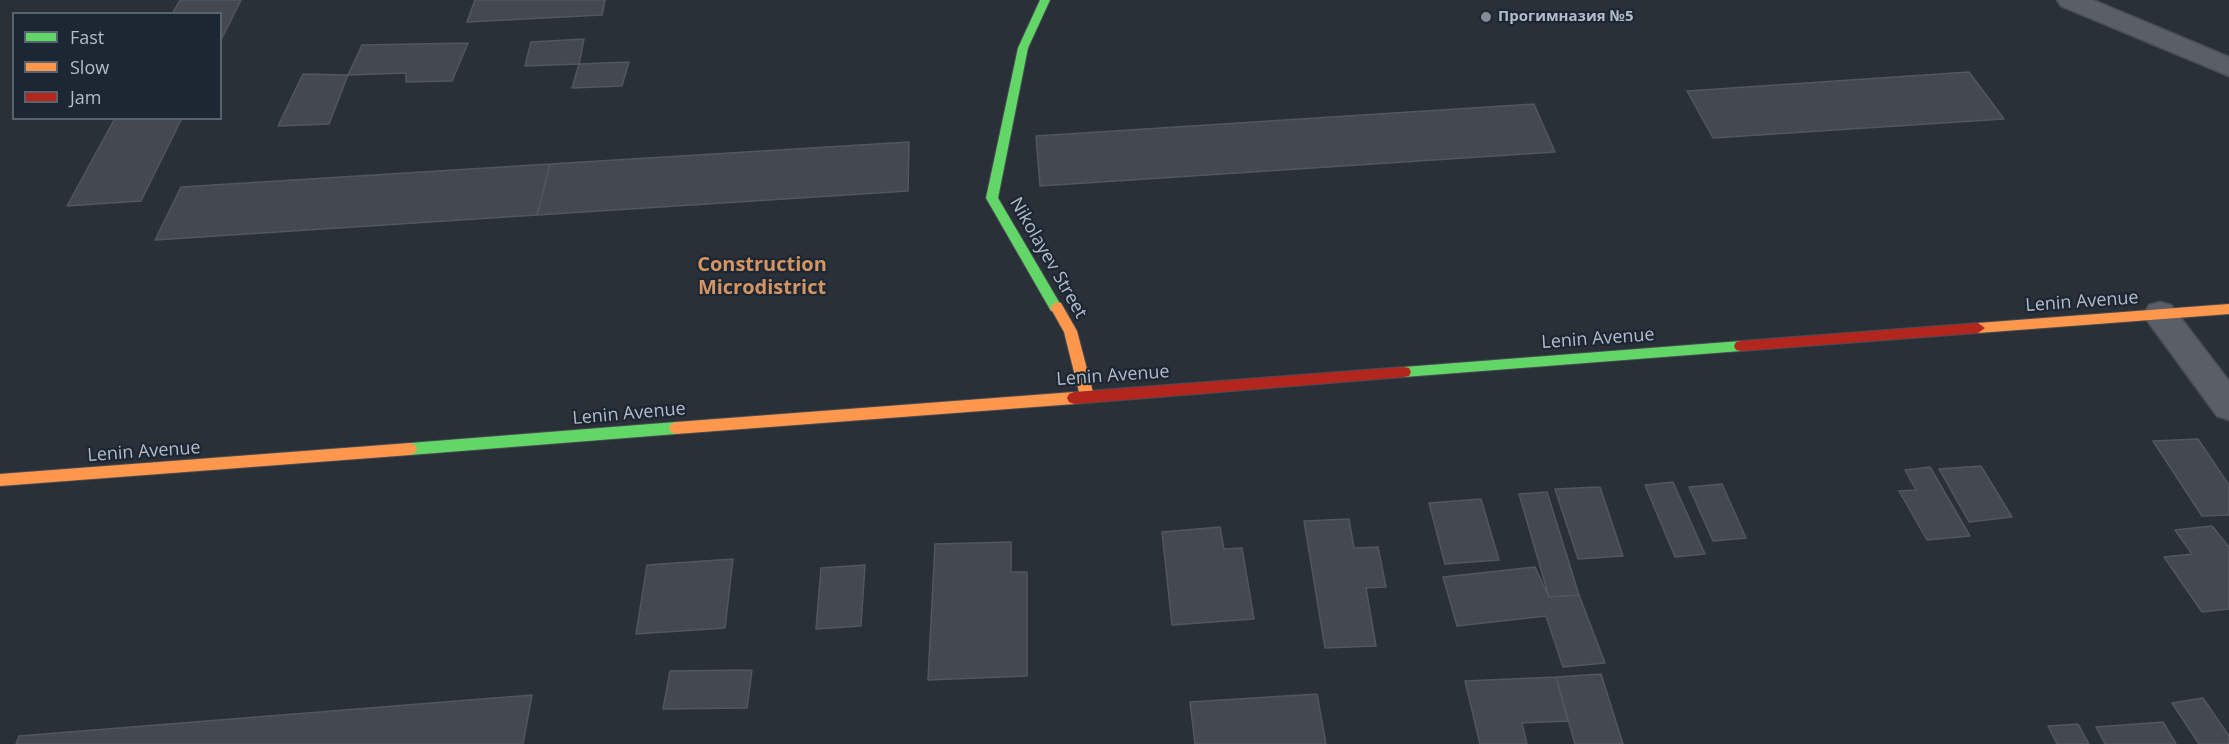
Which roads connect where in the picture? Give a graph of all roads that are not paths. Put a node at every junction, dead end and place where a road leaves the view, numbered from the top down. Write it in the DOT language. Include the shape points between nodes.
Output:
graph roads {
  1 [pos="1045,0"];
  2 [pos="2070,0"];
  3 [pos="2229,67"];
  4 [pos="2229,309"];
  5 [pos="2160,314"];
  6 [pos="1087,396"];
  7 [pos="2229,406"];
  8 [pos="0,480"];
  1 -- 6 [label="main road, Nikolayev Street" via="1023,48 992,198 1070,331"];
  2 -- 3 [label="street"];
  4 -- 5 [label="main road, Lenin Avenue"];
  5 -- 6 [label="main road, Lenin Avenue"];
  5 -- 7 [label="street"];
  6 -- 8 [label="main road, Lenin Avenue"];
}
